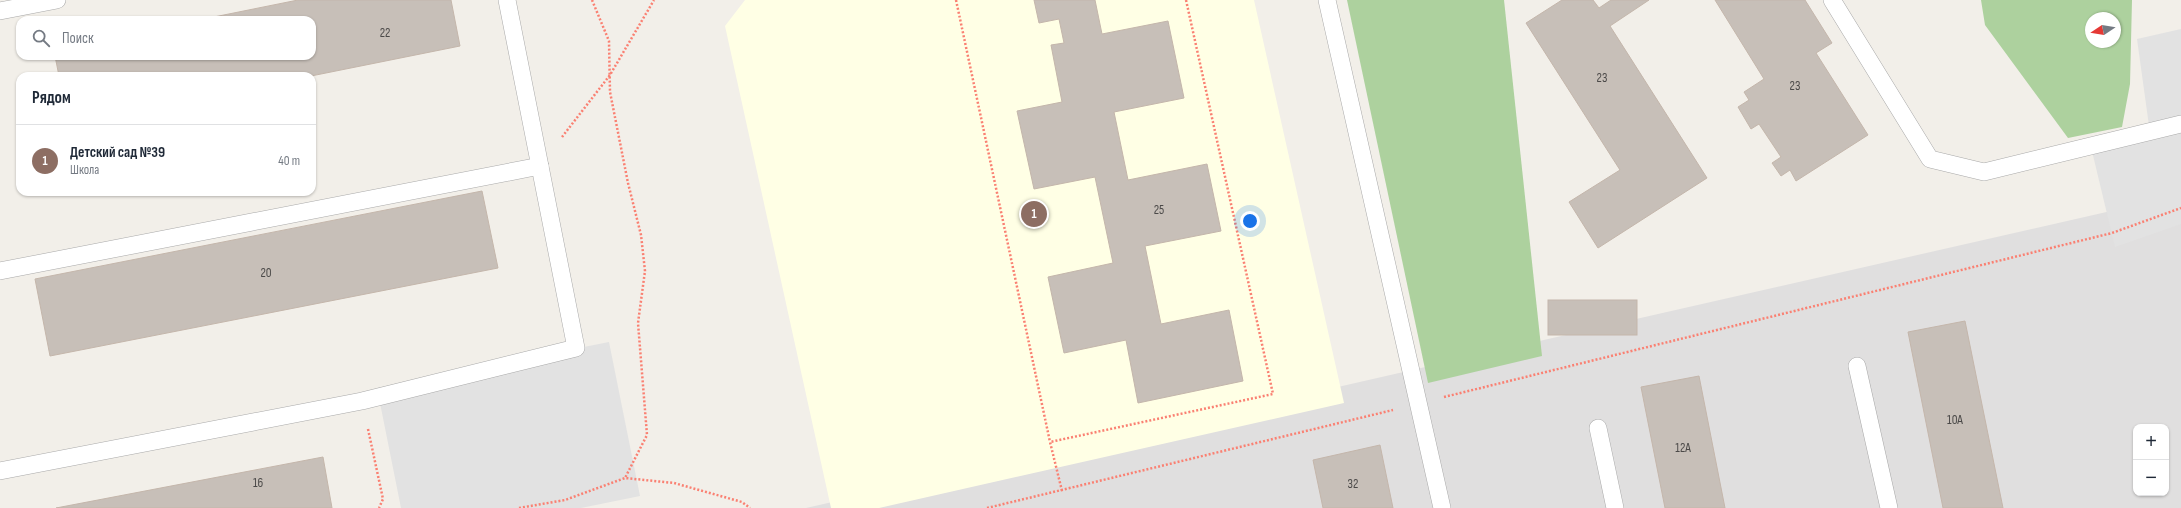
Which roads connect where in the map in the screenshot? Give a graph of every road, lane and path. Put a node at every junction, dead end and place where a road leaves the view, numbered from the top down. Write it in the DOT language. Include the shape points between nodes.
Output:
graph roads {
  1 [pos="57,0"];
  2 [pos="507,0"];
  3 [pos="592,0"];
  4 [pos="654,0"];
  5 [pos="956,0"];
  6 [pos="1186,0"];
  7 [pos="1327,0"];
  8 [pos="1832,0"];
  9 [pos="0,11"];
  10 [pos="610,75"];
  11 [pos="2181,124"];
  12 [pos="540,166"];
  13 [pos="2181,208"];
  14 [pos="0,271"];
  15 [pos="1857,366"];
  16 [pos="362,400"];
  17 [pos="1418,404"];
  18 [pos="1598,428"];
  19 [pos="1050,442"];
  20 [pos="0,472"];
  21 [pos="625,478"];
  22 [pos="1062,491"];
  23 [pos="379,508"];
  24 [pos="519,508"];
  25 [pos="750,508"];
  26 [pos="987,508"];
  27 [pos="1442,508"];
  28 [pos="1616,508"];
  29 [pos="1889,508"];
  1 -- 9 [label="lane"];
  2 -- 12 [label="lane"];
  3 -- 10 [label="path" via="609,41"];
  4 -- 10 [label="path"];
  5 -- 19 [label="path"];
  6 -- 19 [label="path" via="1273,394"];
  7 -- 17 [label="lane"];
  8 -- 11 [label="lane" via="1930,160 1984,172"];
  10 -- 12 [label="path"];
  10 -- 21 [label="path" via="610,92 641,235 645,271 638,324 647,435"];
  12 -- 14 [label="lane"];
  12 -- 16 [label="lane" via="576,348"];
  13 -- 17 [label="path" via="2112,232"];
  15 -- 29 [label="lane"];
  16 -- 20 [label="lane"];
  16 -- 23 [label="path" via="383,499"];
  17 -- 22 [label="path"];
  17 -- 27 [label="lane"];
  18 -- 28 [label="lane"];
  19 -- 22 [label="path"];
  21 -- 24 [label="path" via="564,500"];
  21 -- 25 [label="path" via="674,483 742,502"];
  22 -- 26 [label="path"];
}
